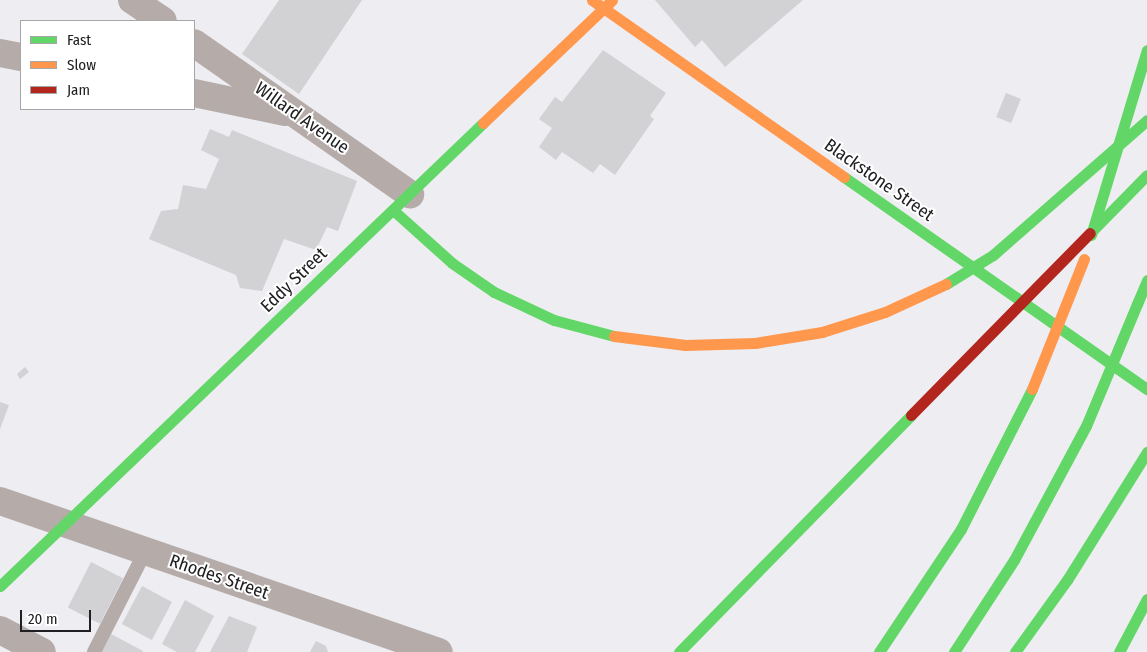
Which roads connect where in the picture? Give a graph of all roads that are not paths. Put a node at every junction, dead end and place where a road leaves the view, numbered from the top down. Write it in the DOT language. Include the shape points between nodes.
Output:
graph roads {
  1 [pos="592,0"];
  2 [pos="608,4"];
  3 [pos="134,6"];
  4 [pos="161,20"];
  5 [pos="195,44"];
  6 [pos="1147,50"];
  7 [pos="0,53"];
  8 [pos="20,57"];
  9 [pos="195,93"];
  10 [pos="296,115"];
  11 [pos="1147,120"];
  12 [pos="1147,175"];
  13 [pos="401,202"];
  14 [pos="1147,280"];
  15 [pos="1147,389"];
  16 [pos="1147,452"];
  17 [pos="0,501"];
  18 [pos="67,522"];
  19 [pos="146,552"];
  20 [pos="0,586"];
  21 [pos="1147,599"];
  22 [pos="0,630"];
  23 [pos="42,652"];
  24 [pos="94,652"];
  25 [pos="439,652"];
  26 [pos="679,652"];
  27 [pos="879,652"];
  28 [pos="954,652"];
  29 [pos="1015,652"];
  30 [pos="1119,652"];
  1 -- 2 [label="main road, Blackstone Street"];
  2 -- 13 [label="main road, Eddy Street"];
  2 -- 15 [label="main road, Blackstone Street"];
  3 -- 4 [label="street"];
  5 -- 10 [label="street, Willard Avenue"];
  6 -- 27 [label="main road, bridge" via="1084,259 1032,389 961,529"];
  7 -- 8 [label="street"];
  9 -- 10 [label="street"];
  10 -- 13 [label="street, Willard Avenue"];
  11 -- 13 [label="main road, bridge" via="993,255 892,309 822,332 755,343 685,345 614,336 554,320 494,292 452,263"];
  12 -- 26 [label="main road, bridge"];
  13 -- 18 [label="main road, Eddy Street"];
  14 -- 28 [label="main road, bridge" via="1086,426 1014,560"];
  16 -- 29 [label="main road" via="1118,501"];
  17 -- 18 [label="street, Rhodes Street"];
  18 -- 19 [label="street, Rhodes Street"];
  18 -- 20 [label="main road, Eddy Street"];
  19 -- 24 [label="lane"];
  19 -- 25 [label="street, Rhodes Street"];
  21 -- 30 [label="main road"];
  22 -- 23 [label="street"];
}
